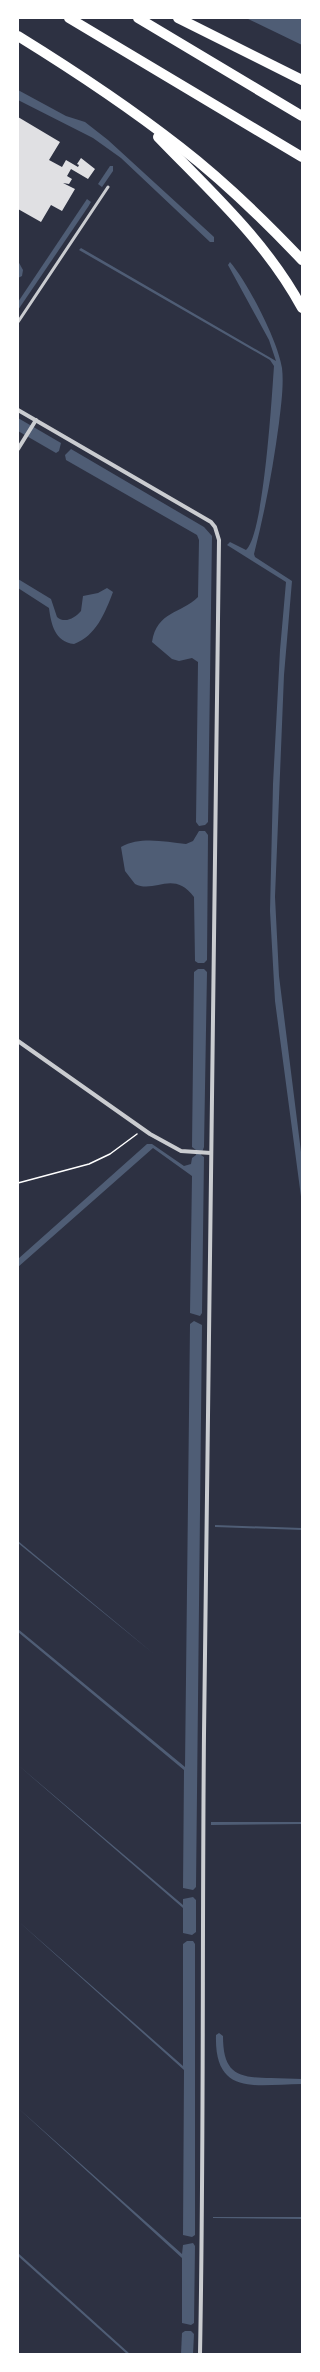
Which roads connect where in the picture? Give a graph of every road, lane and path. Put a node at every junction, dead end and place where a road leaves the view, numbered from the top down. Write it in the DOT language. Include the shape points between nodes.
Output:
graph roads {
  1 [pos="70,18"];
  2 [pos="138,18"];
  3 [pos="178,18"];
  4 [pos="18,36"];
  5 [pos="302,80"];
  6 [pos="302,116"];
  7 [pos="140,118"];
  8 [pos="302,157"];
  9 [pos="108,187"];
  10 [pos="302,260"];
  11 [pos="302,308"];
  12 [pos="18,322"];
  13 [pos="18,410"];
  14 [pos="36,420"];
  15 [pos="18,449"];
  16 [pos="18,1041"];
  17 [pos="144,1129"];
  18 [pos="211,1153"];
  19 [pos="18,1183"];
  20 [pos="200,2354"];
  1 -- 8 [label="highway"];
  2 -- 6 [label="highway"];
  3 -- 5 [label="highway"];
  4 -- 7 [label="highway" via="65,65"];
  7 -- 10 [label="highway" via="180,147 246,204"];
  7 -- 11 [label="highway" via="252,233 270,256"];
  9 -- 12 [label="lane"];
  13 -- 14 [label="street"];
  14 -- 15 [label="street"];
  14 -- 18 [label="street" via="211,522 219,540"];
  16 -- 17 [label="street"];
  17 -- 18 [label="street" via="181,1151"];
  17 -- 19 [label="path" via="110,1154 89,1164"];
  18 -- 20 [label="street"];
}
